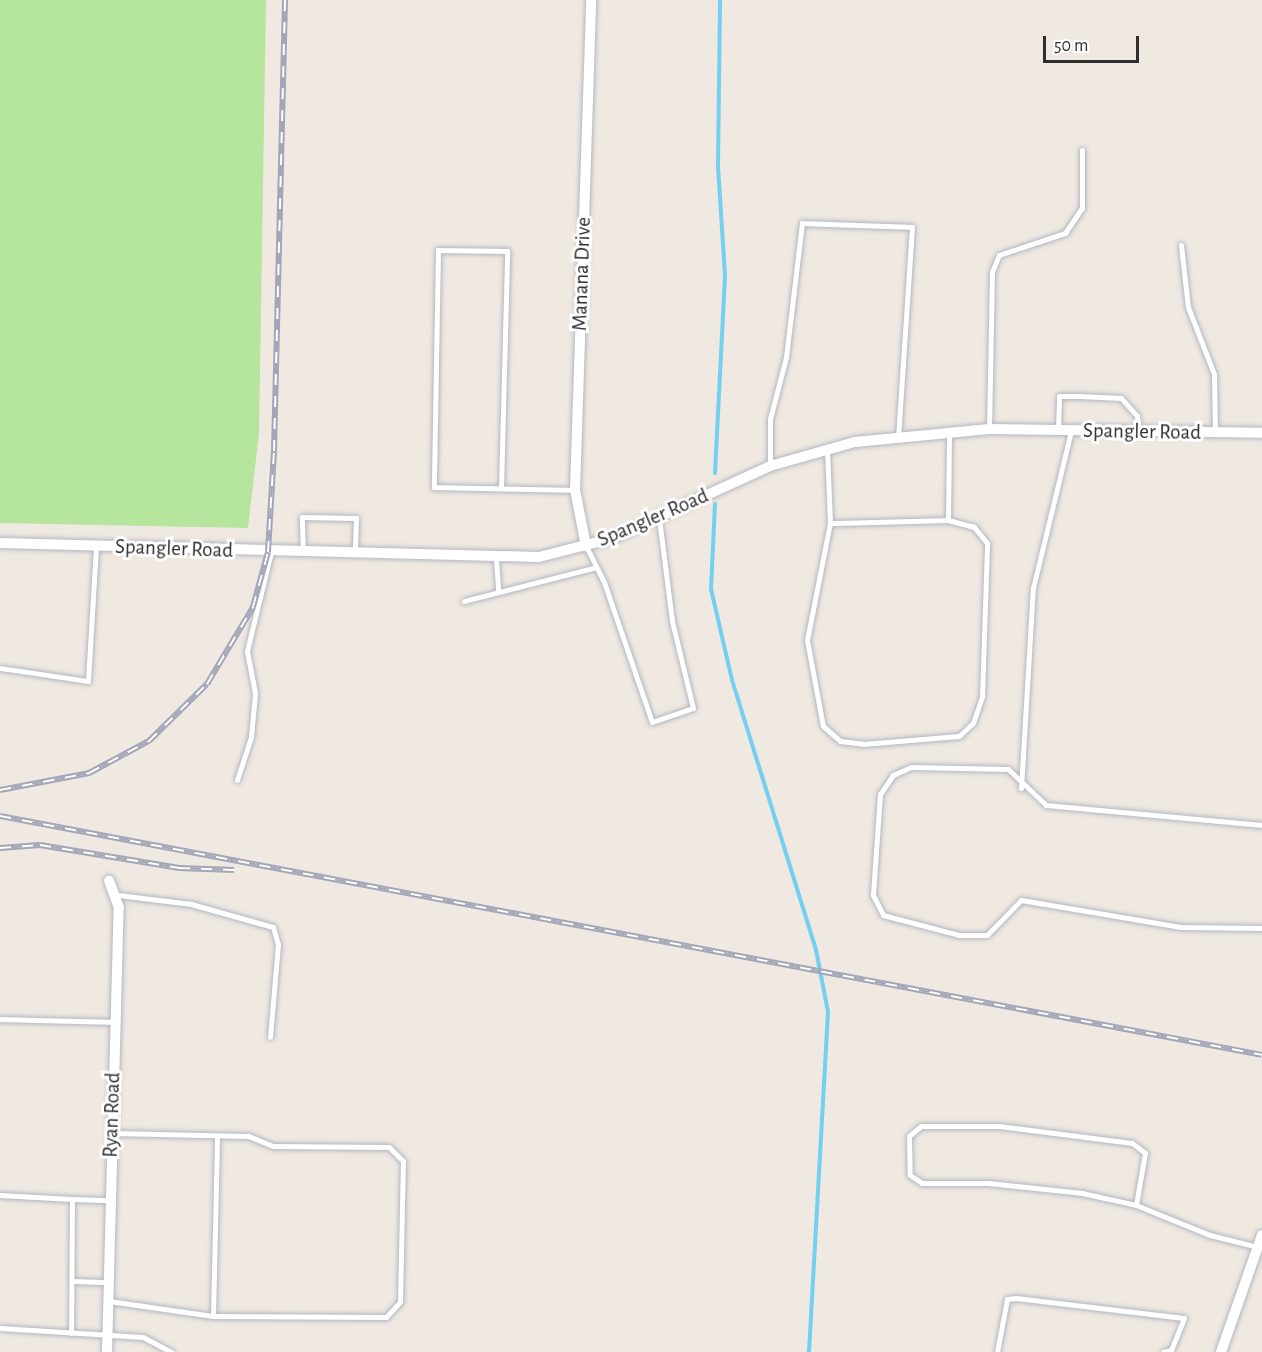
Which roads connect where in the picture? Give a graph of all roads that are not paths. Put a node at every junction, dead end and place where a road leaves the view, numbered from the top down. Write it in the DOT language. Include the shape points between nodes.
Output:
graph roads {
  1 [pos="591,0"];
  2 [pos="1083,150"];
  3 [pos="1181,244"];
  4 [pos="989,429"];
  5 [pos="949,431"];
  6 [pos="1058,431"];
  7 [pos="1071,431"];
  8 [pos="1138,432"];
  9 [pos="1215,433"];
  10 [pos="1262,433"];
  11 [pos="898,436"];
  12 [pos="827,449"];
  13 [pos="770,466"];
  14 [pos="501,488"];
  15 [pos="575,490"];
  16 [pos="659,518"];
  17 [pos="948,520"];
  18 [pos="830,523"];
  19 [pos="0,543"];
  20 [pos="96,546"];
  21 [pos="585,546"];
  22 [pos="271,552"];
  23 [pos="303,554"];
  24 [pos="355,555"];
  25 [pos="496,559"];
  26 [pos="596,567"];
  27 [pos="498,591"];
  28 [pos="465,601"];
  29 [pos="0,668"];
  30 [pos="237,780"];
  31 [pos="1021,788"];
  32 [pos="1262,825"];
  33 [pos="109,881"];
  34 [pos="118,895"];
  35 [pos="1262,928"];
  36 [pos="0,1019"];
  37 [pos="115,1022"];
  38 [pos="270,1037"];
  39 [pos="111,1133"];
  40 [pos="217,1136"];
  41 [pos="0,1195"];
  42 [pos="72,1199"];
  43 [pos="109,1200"];
  44 [pos="1136,1204"];
  45 [pos="1262,1235"];
  46 [pos="1258,1247"];
  47 [pos="72,1281"];
  48 [pos="108,1282"];
  49 [pos="109,1301"];
  50 [pos="213,1316"];
  51 [pos="0,1328"];
  52 [pos="71,1333"];
  53 [pos="108,1336"];
  54 [pos="107,1352"];
  55 [pos="171,1352"];
  56 [pos="997,1352"];
  57 [pos="1163,1352"];
  58 [pos="1221,1352"];
  1 -- 15 [label="street, Manana Drive"];
  2 -- 4 [label="lane" via="1082,208 1065,233 999,255 992,273"];
  3 -- 9 [label="lane" via="1188,307 1214,374"];
  4 -- 5 [label="street, Spangler Road"];
  4 -- 6 [label="street, Spangler Road"];
  5 -- 11 [label="street, Spangler Road"];
  5 -- 17 [label="lane"];
  6 -- 7 [label="street, Spangler Road"];
  6 -- 8 [label="lane" via="1059,396 1121,398 1137,416"];
  7 -- 8 [label="street, Spangler Road"];
  7 -- 31 [label="lane" via="1033,588"];
  8 -- 9 [label="street, Spangler Road"];
  9 -- 10 [label="street, Spangler Road"];
  11 -- 12 [label="street, Spangler Road"];
  11 -- 13 [label="lane" via="912,228 802,223 786,357 770,419"];
  12 -- 13 [label="street, Spangler Road"];
  12 -- 18 [label="lane"];
  13 -- 16 [label="street, Spangler Road"];
  14 -- 14 [label="lane" via="434,488 438,250 507,251"];
  14 -- 15 [label="lane"];
  15 -- 21 [label="street, Manana Drive"];
  16 -- 21 [label="street, Spangler Road"];
  16 -- 26 [label="lane" via="672,621 693,708 652,722"];
  17 -- 18 [label="lane"];
  17 -- 18 [label="lane" via="974,527 987,543 985,669 974,723 959,736 863,744 840,741 823,726 807,640"];
  19 -- 20 [label="street, Spangler Road"];
  20 -- 22 [label="street, Spangler Road"];
  20 -- 29 [label="lane" via="88,681"];
  21 -- 25 [label="street, Spangler Road" via="539,558"];
  21 -- 26 [label="lane"];
  22 -- 23 [label="street, Spangler Road"];
  22 -- 30 [label="lane" via="247,651 255,693 251,737"];
  23 -- 24 [label="street, Spangler Road"];
  23 -- 24 [label="lane" via="302,517 356,518"];
  24 -- 25 [label="street, Spangler Road"];
  25 -- 27 [label="lane"];
  26 -- 27 [label="lane"];
  27 -- 28 [label="lane"];
  31 -- 32 [label="lane" via="1046,805"];
  31 -- 35 [label="lane" via="1008,769 911,767 893,775 880,794 876,830 873,895 883,915 907,925 987,935 1021,900 1182,927"];
  33 -- 34 [label="street"];
  34 -- 37 [label="street, Ryan Road"];
  34 -- 38 [label="lane" via="191,904 273,927 278,944"];
  36 -- 37 [label="lane"];
  37 -- 39 [label="street, Ryan Road"];
  39 -- 40 [label="lane"];
  39 -- 43 [label="street, Ryan Road"];
  40 -- 50 [label="lane"];
  40 -- 50 [label="lane" via="248,1136 273,1146 389,1147 404,1161 400,1302 386,1317"];
  41 -- 42 [label="lane"];
  42 -- 43 [label="lane"];
  42 -- 47 [label="lane"];
  43 -- 48 [label="street, Ryan Road"];
  44 -- 44 [label="lane" via="988,1183 922,1183 910,1175 909,1136 921,1126 999,1126 1132,1143 1145,1153"];
  44 -- 46 [label="lane" via="1210,1235"];
  45 -- 46 [label="street"];
  46 -- 58 [label="street"];
  47 -- 48 [label="lane"];
  47 -- 52 [label="lane"];
  48 -- 49 [label="street, Ryan Road"];
  49 -- 50 [label="lane"];
  49 -- 53 [label="street, Ryan Road"];
  51 -- 52 [label="lane"];
  52 -- 53 [label="lane"];
  53 -- 54 [label="street, Ryan Road"];
  53 -- 55 [label="lane" via="143,1337"];
  56 -- 57 [label="lane" via="1007,1299 1016,1298 1184,1318 1171,1350"];
}
